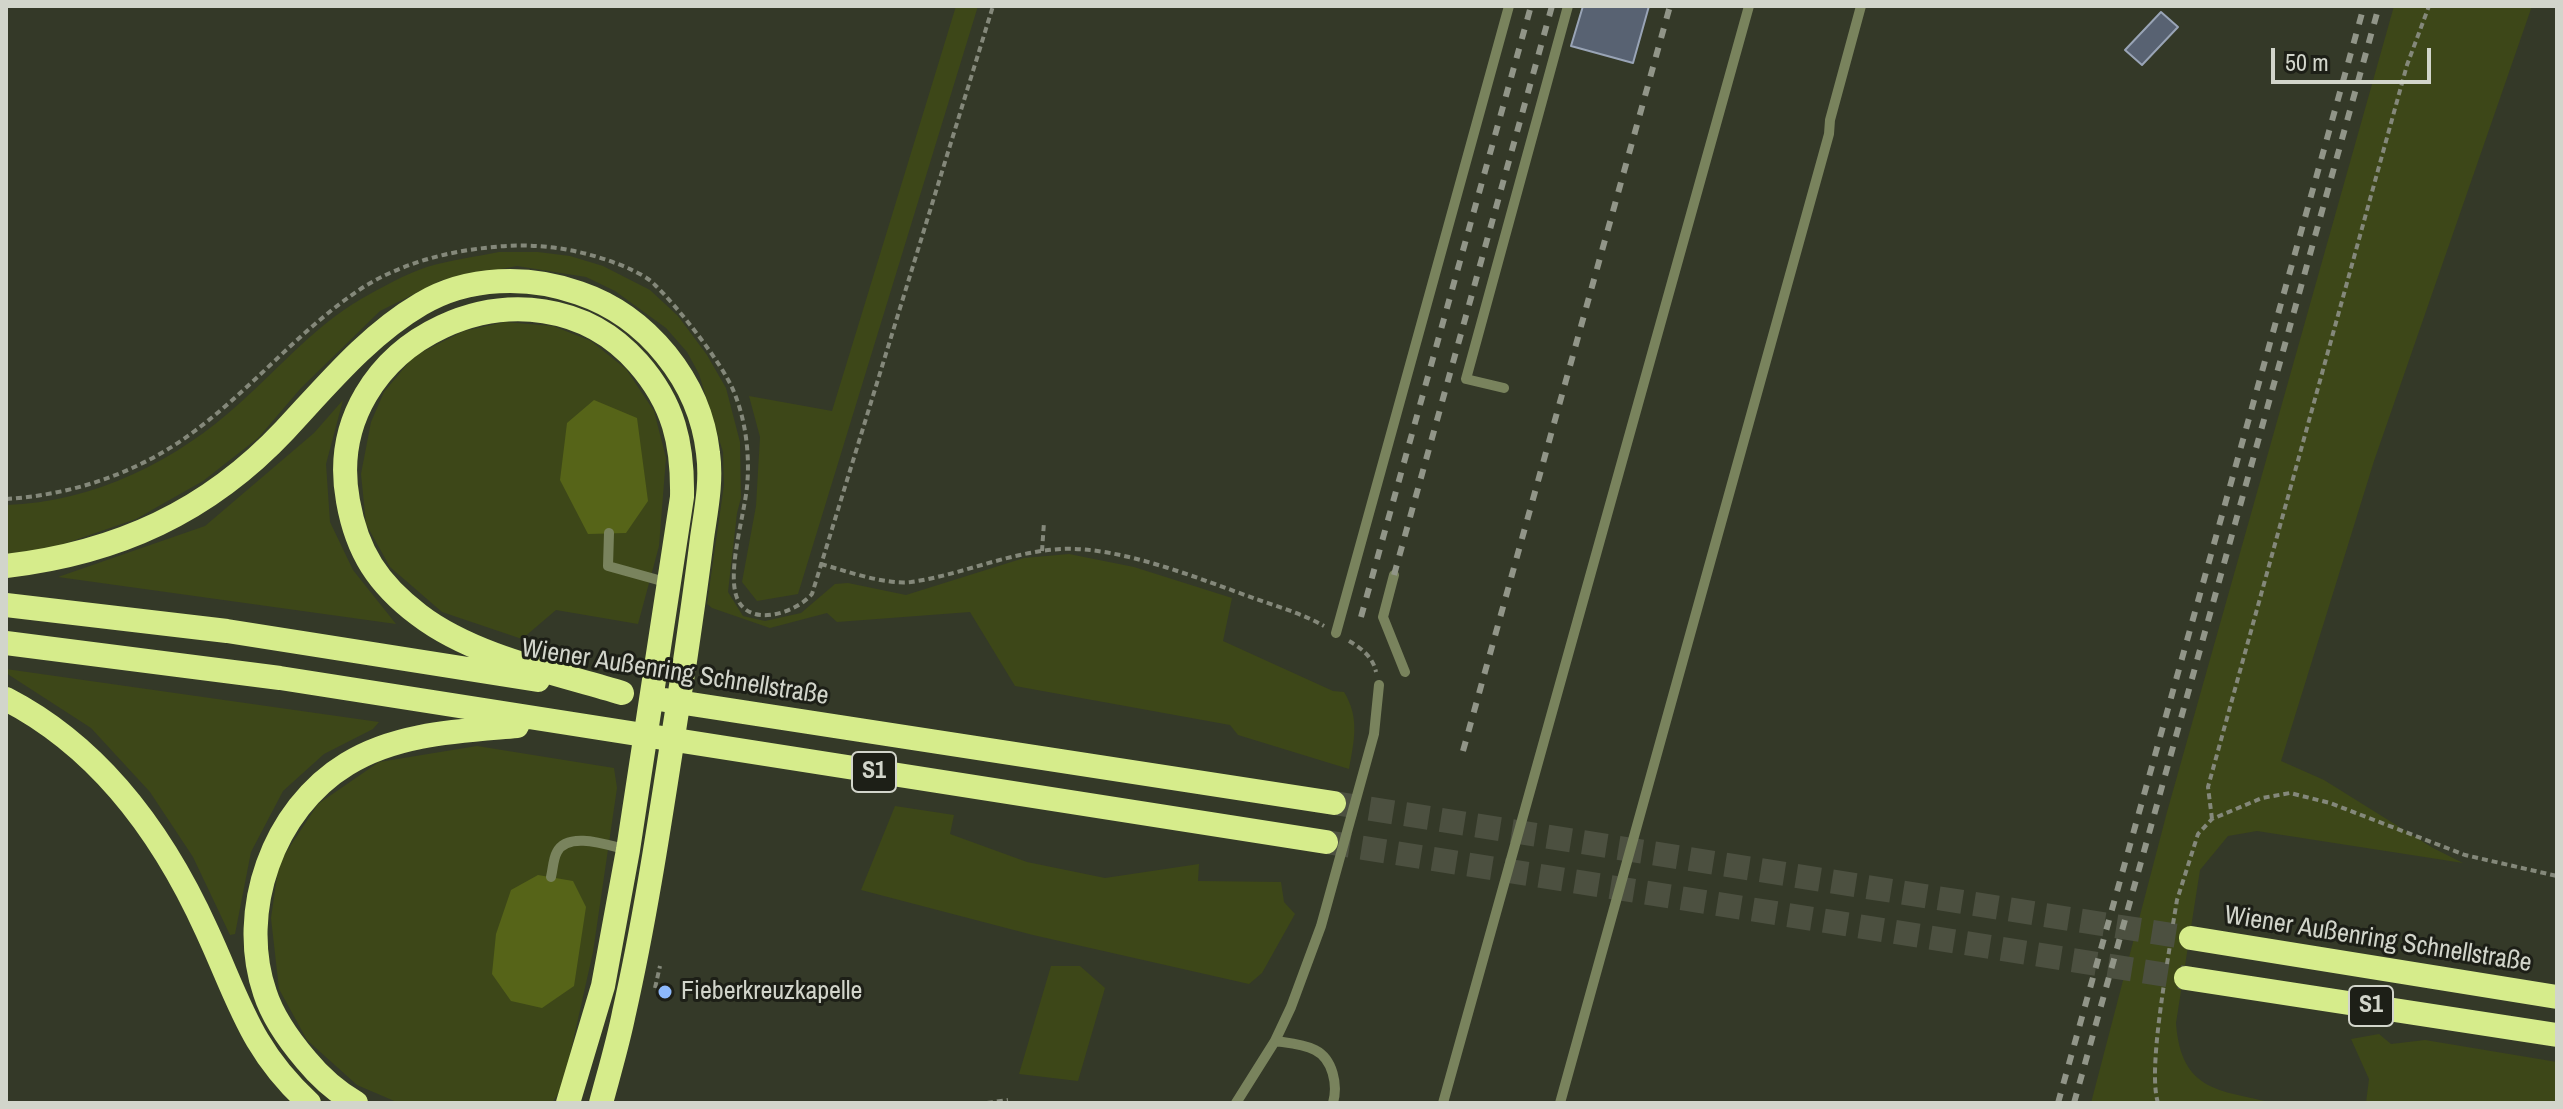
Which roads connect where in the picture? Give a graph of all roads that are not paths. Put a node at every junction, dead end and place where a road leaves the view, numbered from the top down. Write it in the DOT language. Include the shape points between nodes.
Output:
graph roads {
  1 [pos="1509,6"];
  2 [pos="1568,6"];
  3 [pos="1749,6"];
  4 [pos="1861,6"];
  5 [pos="1504,388"];
  6 [pos="609,533"];
  7 [pos="6,566"];
  8 [pos="1394,575"];
  9 [pos="669,583"];
  10 [pos="6,605"];
  11 [pos="1336,633"];
  12 [pos="6,643"];
  13 [pos="1405,672"];
  14 [pos="1379,685"];
  15 [pos="622,693"];
  16 [pos="6,699"];
  17 [pos="559,723"];
  18 [pos="1334,803"];
  19 [pos="1326,842"];
  20 [pos="628,850"];
  21 [pos="551,877"];
  22 [pos="2178,937"];
  23 [pos="2186,978"];
  24 [pos="2557,997"];
  25 [pos="2557,1035"];
  26 [pos="1275,1041"];
  27 [pos="309,1103"];
  28 [pos="356,1103"];
  29 [pos="568,1103"];
  30 [pos="601,1103"];
  31 [pos="1236,1103"];
  32 [pos="1333,1103"];
  33 [pos="1443,1103"];
  34 [pos="1560,1103"];
  1 -- 11 [label="lane"];
  2 -- 5 [label="lane" via="1466,379"];
  3 -- 33 [label="lane"];
  4 -- 34 [label="lane"];
  6 -- 9 [label="lane" via="608,566"];
  7 -- 30 [label="highway" via="112,544 168,520 231,480 364,346 420,304 452,289 525,281 561,287 631,319 655,341 690,393 708,453 709,489 658,827 624,1013"];
  8 -- 13 [label="lane" via="1383,617"];
  9 -- 15 [label="highway" via="682,497 677,428 655,383 622,344 558,312 518,308 479,314 432,330 396,355 368,389 348,443 346,490 353,528 367,561 386,586 420,616 459,639"];
  9 -- 20 [label="highway"];
  10 -- 15 [label="highway, Wiener Außenring Schnellstraße / S1" via="227,631"];
  12 -- 17 [label="highway, S1" via="280,678"];
  14 -- 26 [label="lane" via="1374,734 1321,926"];
  15 -- 18 [label="highway, Wiener Außenring Schnellstraße / S1"];
  16 -- 27 [label="highway" via="64,736 100,768 160,841 208,931 246,1023 275,1069"];
  17 -- 19 [label="highway, S1"];
  17 -- 28 [label="highway" via="467,730 375,749 313,788 283,830 258,901 256,948 264,992 289,1041 329,1084"];
  20 -- 21 [label="lane" via="584,840 568,842 557,850"];
  20 -- 29 [label="highway" via="603,986"];
  22 -- 24 [label="highway, Wiener Außenring Schnellstraße / S1"];
  23 -- 25 [label="highway, S1"];
  26 -- 31 [label="lane"];
  26 -- 32 [label="lane" via="1317,1050 1326,1059 1336,1083"];
}
